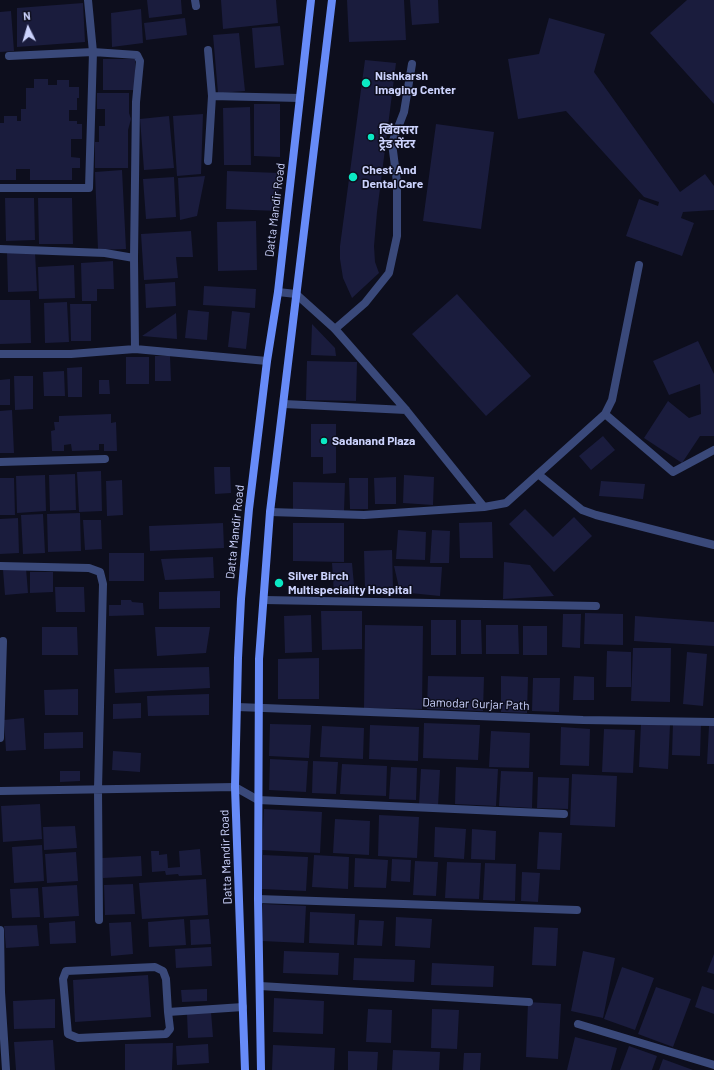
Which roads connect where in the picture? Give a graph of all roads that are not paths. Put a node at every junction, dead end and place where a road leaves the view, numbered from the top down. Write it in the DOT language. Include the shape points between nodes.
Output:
graph roads {
  1 [pos="88,0"];
  2 [pos="311,0"];
  3 [pos="332,0"];
  4 [pos="208,50"];
  5 [pos="93,52"];
  6 [pos="9,56"];
  7 [pos="412,64"];
  8 [pos="212,96"];
  9 [pos="300,98"];
  10 [pos="208,161"];
  11 [pos="0,188"];
  12 [pos="0,249"];
  13 [pos="134,258"];
  14 [pos="639,265"];
  15 [pos="278,292"];
  16 [pos="296,294"];
  17 [pos="335,329"];
  18 [pos="135,349"];
  19 [pos="0,354"];
  20 [pos="267,361"];
  21 [pos="284,404"];
  22 [pos="406,410"];
  23 [pos="605,414"];
  24 [pos="714,450"];
  25 [pos="105,459"];
  26 [pos="0,462"];
  27 [pos="538,474"];
  28 [pos="484,507"];
  29 [pos="270,512"];
  30 [pos="714,545"];
  31 [pos="0,566"];
  32 [pos="264,600"];
  33 [pos="596,606"];
  34 [pos="3,641"];
  35 [pos="237,707"];
  36 [pos="258,707"];
  37 [pos="714,722"];
  38 [pos="0,738"];
  39 [pos="235,787"];
  40 [pos="98,789"];
  41 [pos="0,791"];
  42 [pos="258,800"];
  43 [pos="564,814"];
  44 [pos="258,899"];
  45 [pos="577,910"];
  46 [pos="99,920"];
  47 [pos="0,930"];
  48 [pos="260,986"];
  49 [pos="528,1002"];
  50 [pos="243,1007"];
  51 [pos="168,1012"];
  52 [pos="578,1024"];
  53 [pos="714,1065"];
  54 [pos="6,1070"];
  55 [pos="245,1070"];
  56 [pos="262,1070"];
  1 -- 5 [label="street"];
  2 -- 9 [label="main road, Datta Mandir Road"];
  3 -- 16 [label="main road"];
  4 -- 8 [label="street"];
  5 -- 6 [label="street"];
  5 -- 11 [label="street" via="89,188"];
  5 -- 13 [label="street" via="137,55 140,61 136,102"];
  7 -- 17 [label="street" via="404,112 392,142 398,182 397,236 389,273 365,303"];
  8 -- 9 [label="street"];
  8 -- 10 [label="street"];
  9 -- 15 [label="main road, Datta Mandir Road"];
  12 -- 13 [label="street" via="105,253"];
  13 -- 18 [label="street"];
  14 -- 23 [label="street" via="612,400"];
  15 -- 16 [label="street"];
  15 -- 20 [label="main road, Datta Mandir Road"];
  16 -- 17 [label="street"];
  16 -- 21 [label="main road"];
  17 -- 22 [label="street"];
  18 -- 19 [label="street" via="71,354"];
  18 -- 20 [label="street"];
  20 -- 35 [label="main road, Datta Mandir Road" via="242,584"];
  21 -- 22 [label="street"];
  21 -- 29 [label="main road"];
  22 -- 28 [label="street"];
  23 -- 24 [label="street" via="673,472"];
  23 -- 27 [label="street"];
  25 -- 26 [label="street"];
  27 -- 28 [label="street" via="506,502"];
  27 -- 30 [label="street" via="582,510"];
  28 -- 29 [label="street" via="364,515"];
  29 -- 32 [label="main road"];
  31 -- 40 [label="street" via="89,568 100,572 103,584"];
  32 -- 33 [label="street"];
  32 -- 36 [label="main road"];
  34 -- 38 [label="street"];
  35 -- 36 [label="street, Damodar Gurjar Path"];
  35 -- 39 [label="main road, Datta Mandir Road"];
  36 -- 37 [label="street, Damodar Gurjar Path" via="583,720"];
  36 -- 42 [label="main road"];
  39 -- 40 [label="street"];
  39 -- 42 [label="street"];
  39 -- 50 [label="main road, Datta Mandir Road"];
  40 -- 41 [label="street"];
  40 -- 46 [label="street"];
  42 -- 43 [label="street"];
  42 -- 44 [label="main road"];
  44 -- 45 [label="street"];
  44 -- 48 [label="main road"];
  47 -- 54 [label="street"];
  48 -- 49 [label="street"];
  48 -- 56 [label="main road"];
  50 -- 51 [label="street"];
  50 -- 55 [label="main road, Datta Mandir Road"];
  51 -- 51 [label="street" via="166,979 163,971 154,967 66,971 63,979 68,1034 78,1038 166,1034 170,1030"];
  52 -- 53 [label="street"];
}
